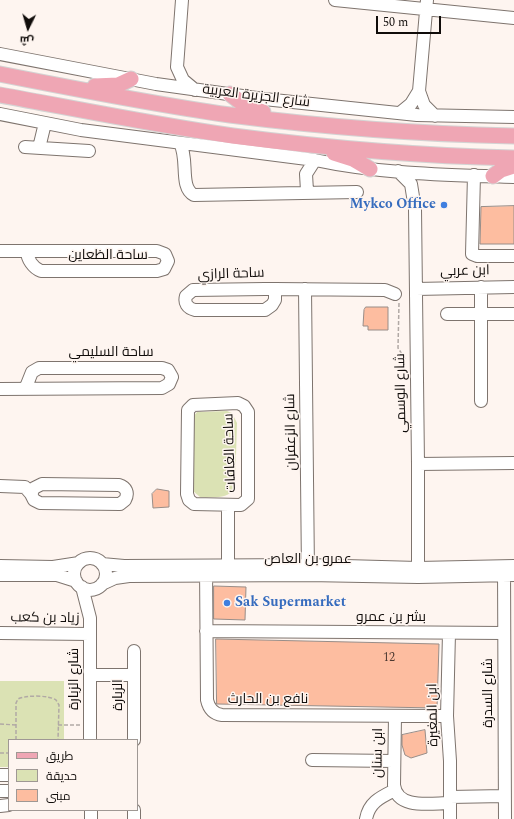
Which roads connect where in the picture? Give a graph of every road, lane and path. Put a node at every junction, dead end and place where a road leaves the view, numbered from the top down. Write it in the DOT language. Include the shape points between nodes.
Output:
graph roads {
  1 [pos="182,0"];
  2 [pos="335,0"];
  3 [pos="426,5"];
  4 [pos="514,18"];
  5 [pos="0,54"];
  6 [pos="177,67"];
  7 [pos="0,74"];
  8 [pos="131,79"];
  9 [pos="156,84"];
  10 [pos="78,89"];
  11 [pos="195,90"];
  12 [pos="419,91"];
  13 [pos="230,94"];
  14 [pos="0,95"];
  15 [pos="400,113"];
  16 [pos="0,114"];
  17 [pos="435,116"];
  18 [pos="514,117"];
  19 [pos="288,122"];
  20 [pos="45,123"];
  21 [pos="81,130"];
  22 [pos="514,136"];
  23 [pos="180,143"];
  24 [pos="292,143"];
  25 [pos="25,147"];
  26 [pos="39,148"];
  27 [pos="76,150"];
  28 [pos="89,151"];
  29 [pos="514,158"];
  30 [pos="315,160"];
  31 [pos="514,166"];
  32 [pos="370,169"];
  33 [pos="398,171"];
  34 [pos="431,174"];
  35 [pos="474,175"];
  36 [pos="493,176"];
  37 [pos="514,177"];
  38 [pos="307,191"];
  39 [pos="358,192"];
  40 [pos="415,209"];
  41 [pos="0,251"];
  42 [pos="27,251"];
  43 [pos="514,256"];
  44 [pos="481,287"];
  45 [pos="514,287"];
  46 [pos="275,289"];
  47 [pos="305,289"];
  48 [pos="416,289"];
  49 [pos="395,294"];
  50 [pos="447,314"];
  51 [pos="481,314"];
  52 [pos="514,314"];
  53 [pos="417,366"];
  54 [pos="26,387"];
  55 [pos="0,388"];
  56 [pos="481,401"];
  57 [pos="514,463"];
  58 [pos="418,464"];
  59 [pos="0,482"];
  60 [pos="42,484"];
  61 [pos="0,486"];
  62 [pos="32,494"];
  63 [pos="228,505"];
  64 [pos="79,563"];
  65 [pos="102,564"];
  66 [pos="0,566"];
  67 [pos="206,570"];
  68 [pos="228,570"];
  69 [pos="308,570"];
  70 [pos="509,570"];
  71 [pos="418,572"];
  72 [pos="0,575"];
  73 [pos="79,584"];
  74 [pos="101,586"];
  75 [pos="90,618"];
  76 [pos="206,631"];
  77 [pos="0,633"];
  78 [pos="449,633"];
  79 [pos="504,633"];
  80 [pos="90,634"];
  81 [pos="134,651"];
  82 [pos="91,675"];
  83 [pos="134,675"];
  84 [pos="395,716"];
  85 [pos="447,716"];
  86 [pos="0,724"];
  87 [pos="16,725"];
  88 [pos="58,725"];
  89 [pos="90,725"];
  90 [pos="16,739"];
  91 [pos="58,739"];
  92 [pos="90,739"];
  93 [pos="134,739"];
  94 [pos="312,760"];
  95 [pos="394,761"];
  96 [pos="395,790"];
  97 [pos="450,800"];
  98 [pos="504,808"];
  99 [pos="369,815"];
  100 [pos="450,819"];
  101 [pos="514,819"];
  1 -- 6 [label="street"];
  2 -- 3 [label="street"];
  3 -- 4 [label="street"];
  3 -- 12 [label="street"];
  5 -- 8 [label="street, شارع الجزيرة العربية"];
  6 -- 9 [label="street" via="169,78"];
  6 -- 11 [label="street" via="183,80"];
  7 -- 10 [label="main road, شارع الجزيرة العربية"];
  8 -- 9 [label="street, شارع الجزيرة العربية"];
  8 -- 10 [label="main road" via="111,86"];
  9 -- 11 [label="street, شارع الجزيرة العربية"];
  10 -- 19 [label="main road, شارع الجزيرة العربية" via="154,103"];
  11 -- 13 [label="street, شارع الجزيرة العربية"];
  12 -- 15 [label="street" via="411,104"];
  12 -- 17 [label="street" via="424,105"];
  13 -- 15 [label="street, شارع الجزيرة العربية"];
  13 -- 19 [label="main road" via="247,107"];
  14 -- 24 [label="main road" via="224,134"];
  15 -- 17 [label="street, شارع الجزيرة العربية"];
  16 -- 20 [label="street"];
  17 -- 18 [label="street, شارع الجزيرة العربية"];
  19 -- 22 [label="main road, شارع الجزيرة العربية" via="398,131"];
  20 -- 21 [label="street"];
  20 -- 26 [label="street"];
  21 -- 23 [label="street"];
  21 -- 27 [label="street"];
  23 -- 30 [label="street"];
  23 -- 38 [label="street" via="185,156 186,186 194,195"];
  24 -- 29 [label="main road" via="444,156"];
  24 -- 32 [label="main road" via="346,156"];
  25 -- 26 [label="street"];
  26 -- 27 [label="street"];
  27 -- 28 [label="street"];
  30 -- 32 [label="street" via="344,167"];
  30 -- 38 [label="street" via="306,174"];
  31 -- 36 [label="main road"];
  32 -- 33 [label="street"];
  33 -- 34 [label="street"];
  33 -- 40 [label="street, شارع الوسمي" via="411,184"];
  34 -- 35 [label="street"];
  34 -- 40 [label="street, شارع الوسمي" via="419,186"];
  35 -- 36 [label="street"];
  35 -- 43 [label="street" via="472,254"];
  36 -- 37 [label="street"];
  38 -- 39 [label="street"];
  40 -- 48 [label="street, شارع الوسمي"];
  41 -- 42 [label="street, ساحة الظعاين"];
  42 -- 42 [label="street, ساحة الظعاين" via="34,266 41,271 158,271 164,269 168,263 166,256 160,252"];
  44 -- 45 [label="street, ابن عربي"];
  44 -- 48 [label="street, ابن عربي"];
  44 -- 51 [label="street"];
  46 -- 46 [label="street, ساحة الرازي" via="193,290 186,296 186,302 189,308 194,310 262,311 274,303"];
  46 -- 47 [label="street, ساحة الرازي"];
  47 -- 49 [label="street, ساحة الرازي" via="385,290"];
  47 -- 69 [label="street, شارع الزعفران"];
  48 -- 53 [label="street, شارع الوسمي"];
  49 -- 53 [label="path" via="399,304 398,348 404,359"];
  50 -- 51 [label="street"];
  51 -- 52 [label="street"];
  51 -- 56 [label="street"];
  53 -- 58 [label="street, شارع الوسمي"];
  54 -- 54 [label="street, ساحة السليمي" via="162,388 169,384 172,376 168,370 162,368 40,368 33,370"];
  54 -- 55 [label="street, ساحة السليمي"];
  57 -- 58 [label="street"];
  58 -- 71 [label="street, شارع الوسمي"];
  59 -- 60 [label="street"];
  60 -- 62 [label="street" via="34,488"];
  60 -- 62 [label="street" via="119,485 125,488 127,496 124,502 117,504 40,503 34,500"];
  61 -- 62 [label="street" via="24,486"];
  63 -- 63 [label="street, ساحة الغافات" via="241,505 248,499 248,412 238,403 193,405 187,413 188,497 194,504"];
  63 -- 68 [label="street, ساحة الغافات"];
  64 -- 65 [label="street" via="90,558"];
  64 -- 66 [label="street" via="53,567"];
  64 -- 73 [label="street" via="75,572"];
  65 -- 67 [label="street, عمرو بن العاص"];
  65 -- 74 [label="street" via="106,576"];
  67 -- 68 [label="street, عمرو بن العاص"];
  67 -- 74 [label="street, عمرو بن العاص" via="122,577"];
  67 -- 76 [label="street, نافع بن الحارث"];
  68 -- 69 [label="street, عمرو بن العاص"];
  69 -- 71 [label="street, عمرو بن العاص"];
  70 -- 71 [label="street, عمرو بن العاص"];
  70 -- 79 [label="street, شارع السدرة"];
  72 -- 73 [label="street" via="57,575"];
  73 -- 74 [label="street" via="91,590"];
  73 -- 75 [label="street, شارع الزبارة"];
  74 -- 75 [label="street, شارع الزبارة"];
  75 -- 80 [label="street, شارع الزبارة"];
  76 -- 78 [label="street, بشر بن عمرو"];
  76 -- 84 [label="street, نافع بن الحارث" via="207,700 209,708 218,714"];
  77 -- 80 [label="street, زياد بن كعب"];
  78 -- 79 [label="street, بشر بن عمرو"];
  78 -- 85 [label="street, ابن المغيرة"];
  79 -- 98 [label="street, شارع السدرة"];
  80 -- 82 [label="street, شارع الزبارة"];
  81 -- 83 [label="street, الزبارة"];
  82 -- 83 [label="street"];
  82 -- 89 [label="street, شارع الزبارة"];
  83 -- 93 [label="street, الزبارة"];
  84 -- 85 [label="street, نافع بن الحارث"];
  84 -- 95 [label="street, ابن سنان"];
  85 -- 97 [label="street, ابن المغيرة"];
  86 -- 87 [label="path"];
  87 -- 88 [label="path" via="17,700 23,697 56,700"];
  87 -- 90 [label="path"];
  88 -- 89 [label="path"];
  88 -- 91 [label="path"];
  89 -- 92 [label="street, شارع الزبارة"];
  94 -- 95 [label="street"];
  95 -- 96 [label="street, ابن سنان"];
  96 -- 97 [label="street, ابن سنان" via="402,800 411,803"];
  96 -- 99 [label="street, ابن سنان" via="375,800"];
  97 -- 98 [label="street"];
  97 -- 100 [label="street, ابن المغيرة"];
  98 -- 101 [label="street"];
}
